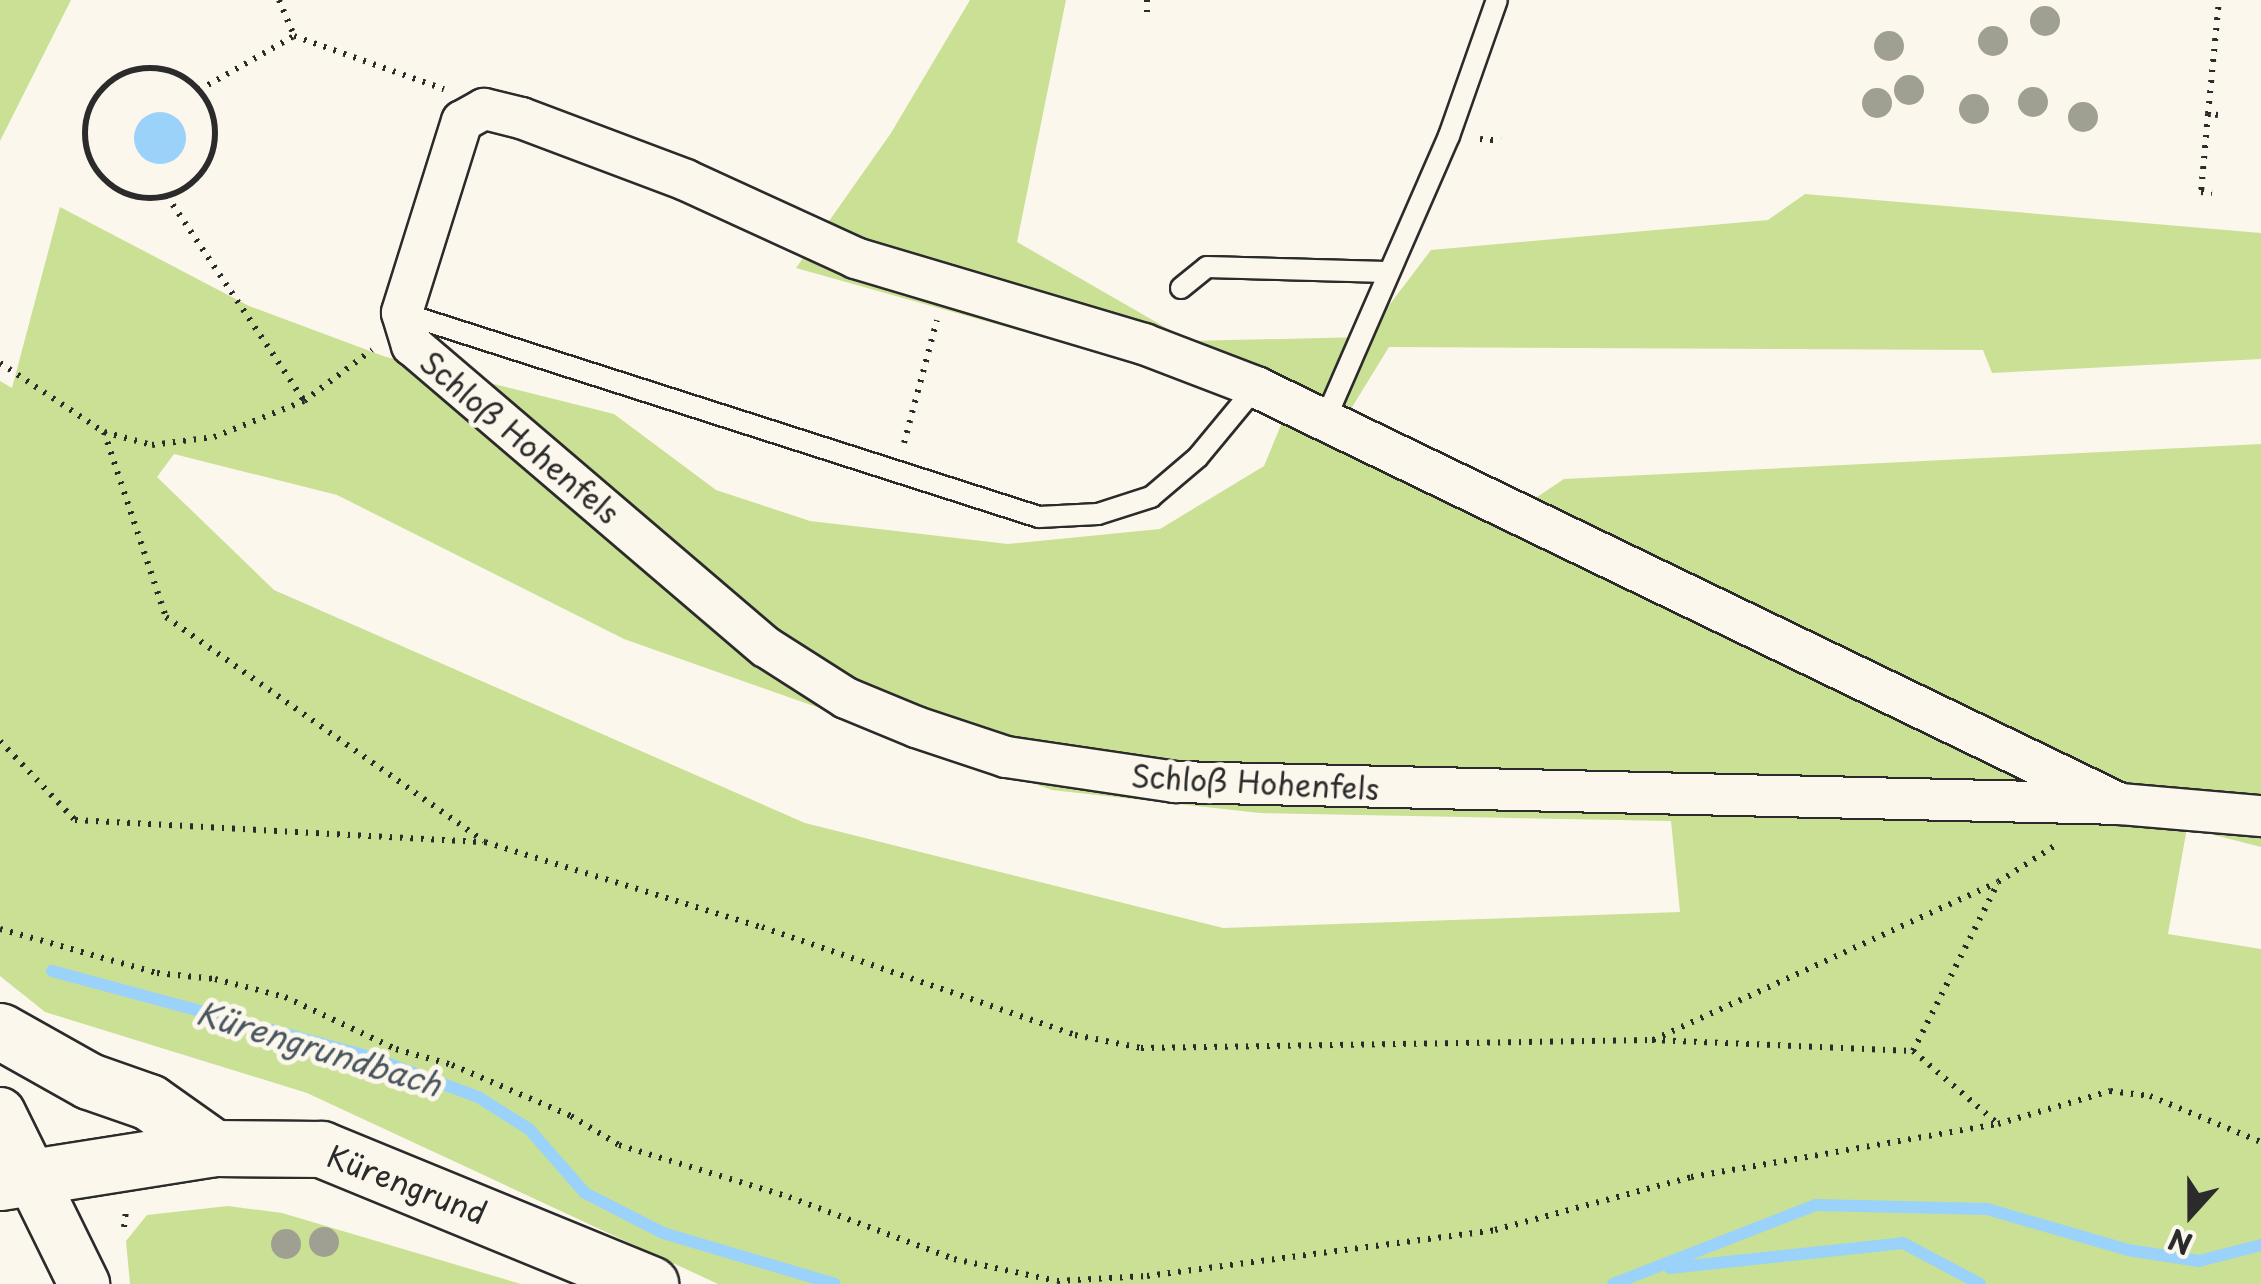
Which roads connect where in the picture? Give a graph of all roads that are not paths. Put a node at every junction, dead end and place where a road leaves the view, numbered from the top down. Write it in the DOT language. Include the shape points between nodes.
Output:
graph roads {
  1 [pos="1497,0"];
  2 [pos="1386,272"];
  3 [pos="1181,288"];
  4 [pos="402,320"];
  5 [pos="1256,387"];
  6 [pos="1324,422"];
  7 [pos="2120,804"];
  8 [pos="2261,816"];
  9 [pos="0,1031"];
  10 [pos="0,1113"];
  11 [pos="214,1148"];
  12 [pos="17,1178"];
  13 [pos="84,1284"];
  14 [pos="650,1284"];
  1 -- 2 [label="lane" via="1449,136"];
  2 -- 3 [label="lane" via="1207,267"];
  2 -- 6 [label="lane"];
  4 -- 5 [label="lane" via="794,434 943,491 1039,517 1098,514 1151,497 1198,457"];
  4 -- 5 [label="street, Schloß Hohenfels" via="462,121 470,113 521,118 686,180 856,258 1144,344"];
  4 -- 7 [label="street, Schloß Hohenfels" via="412,345 766,647 846,698 1006,757 1175,782"];
  5 -- 6 [label="street, Schloß Hohenfels"];
  6 -- 7 [label="street, Schloß Hohenfels"];
  7 -- 8 [label="street, Schloß Hohenfels"];
  9 -- 11 [label="main road" via="89,1082 149,1102"];
  10 -- 12 [label="street"];
  11 -- 12 [label="main road, Kürengrund"];
  11 -- 14 [label="main road, Kürengrund" via="321,1149"];
  12 -- 13 [label="street"];
}
